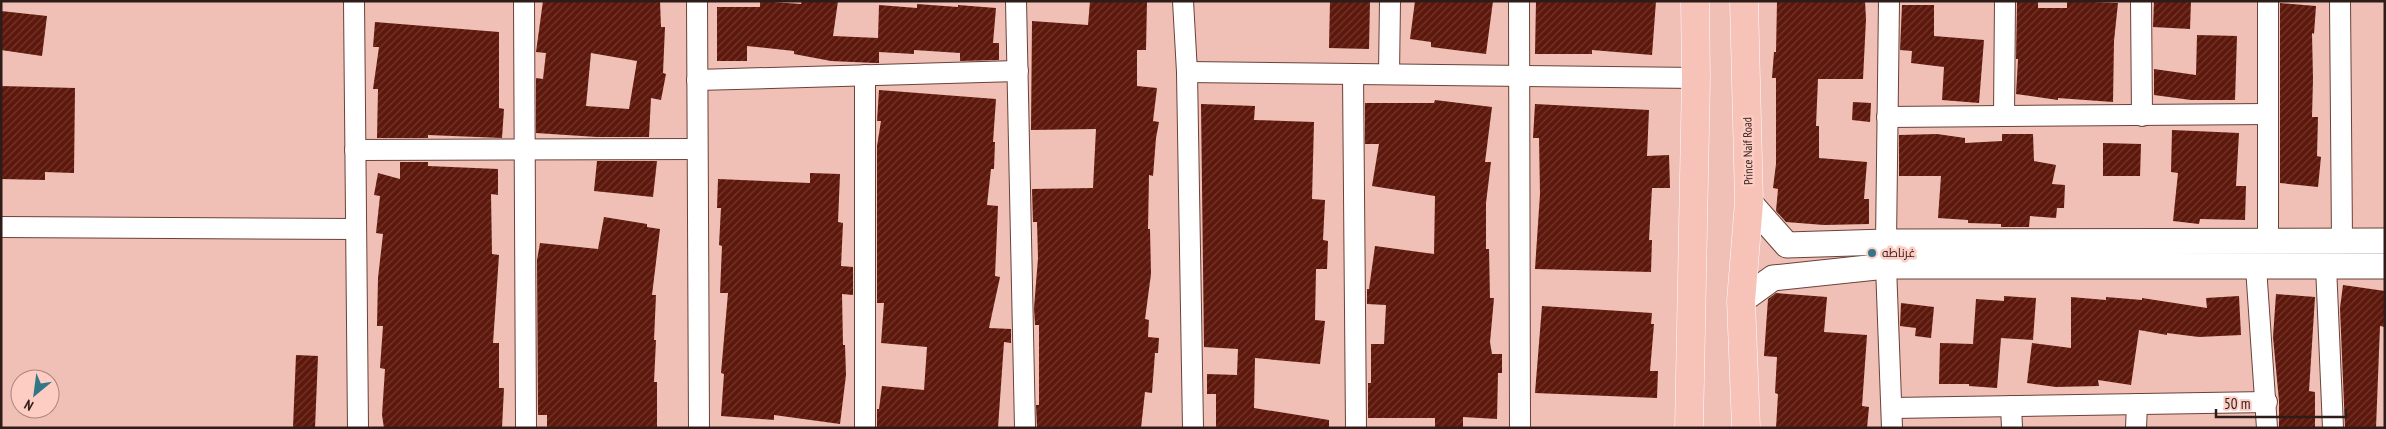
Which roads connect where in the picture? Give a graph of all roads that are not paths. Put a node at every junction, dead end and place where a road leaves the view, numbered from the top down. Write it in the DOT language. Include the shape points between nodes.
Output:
graph roads {
  1 [pos="354,1"];
  2 [pos="524,1"];
  3 [pos="697,1"];
  4 [pos="1016,1"];
  5 [pos="1183,1"];
  6 [pos="1390,1"];
  7 [pos="1519,1"];
  8 [pos="1695,1"];
  9 [pos="1744,1"];
  10 [pos="1889,1"];
  11 [pos="2005,1"];
  12 [pos="2141,1"];
  13 [pos="2268,1"];
  14 [pos="2340,1"];
  15 [pos="1018,71"];
  16 [pos="1186,72"];
  17 [pos="1353,74"];
  18 [pos="1389,74"];
  19 [pos="865,75"];
  20 [pos="1519,76"];
  21 [pos="1696,78"];
  22 [pos="696,80"];
  23 [pos="2268,114"];
  24 [pos="2004,116"];
  25 [pos="2142,116"];
  26 [pos="1888,117"];
  27 [pos="697,148"];
  28 [pos="355,150"];
  29 [pos="524,151"];
  30 [pos="1749,202"];
  31 [pos="1,227"];
  32 [pos="356,229"];
  33 [pos="2342,241"];
  34 [pos="2385,241"];
  35 [pos="2268,242"];
  36 [pos="1886,254"];
  37 [pos="2256,266"];
  38 [pos="2326,266"];
  39 [pos="2385,266"];
  40 [pos="1692,283"];
  41 [pos="1741,301"];
  42 [pos="2267,402"];
  43 [pos="2136,404"];
  44 [pos="2011,406"];
  45 [pos="1892,418"];
  46 [pos="358,428"];
  47 [pos="526,428"];
  48 [pos="699,428"];
  49 [pos="865,428"];
  50 [pos="1025,428"];
  51 [pos="1193,428"];
  52 [pos="1356,428"];
  53 [pos="1520,428"];
  54 [pos="1689,428"];
  55 [pos="1704,428"];
  56 [pos="1733,428"];
  57 [pos="1746,428"];
  58 [pos="2012,428"];
  59 [pos="2136,428"];
  60 [pos="2267,428"];
  61 [pos="2332,428"];
  1 -- 28 [label="street"];
  2 -- 29 [label="street"];
  3 -- 22 [label="street"];
  4 -- 15 [label="street"];
  5 -- 16 [label="street"];
  6 -- 18 [label="street"];
  7 -- 20 [label="street"];
  8 -- 21 [label="main road"];
  9 -- 30 [label="main road, Prince Naif Road"];
  10 -- 26 [label="street"];
  11 -- 24 [label="street"];
  12 -- 25 [label="street"];
  13 -- 23 [label="street"];
  14 -- 33 [label="street"];
  15 -- 19 [label="street"];
  15 -- 50 [label="street"];
  16 -- 17 [label="street"];
  16 -- 51 [label="street"];
  17 -- 18 [label="street"];
  17 -- 52 [label="street"];
  18 -- 20 [label="street"];
  19 -- 22 [label="street"];
  19 -- 49 [label="street"];
  20 -- 21 [label="street"];
  20 -- 53 [label="street"];
  21 -- 40 [label="main road"];
  22 -- 27 [label="street"];
  23 -- 25 [label="street"];
  23 -- 35 [label="street"];
  24 -- 25 [label="street"];
  24 -- 26 [label="street"];
  26 -- 36 [label="street"];
  27 -- 29 [label="street"];
  27 -- 48 [label="street"];
  28 -- 29 [label="street"];
  28 -- 32 [label="street"];
  29 -- 47 [label="street"];
  30 -- 36 [label="street" via="1787,245"];
  30 -- 41 [label="main road, Prince Naif Road"];
  31 -- 32 [label="street"];
  32 -- 46 [label="street"];
  33 -- 34 [label="street"];
  33 -- 35 [label="street"];
  35 -- 36 [label="street"];
  36 -- 37 [label="street"];
  36 -- 41 [label="street" via="1773,278"];
  36 -- 45 [label="street"];
  37 -- 38 [label="street"];
  37 -- 42 [label="street"];
  38 -- 39 [label="street"];
  38 -- 61 [label="street"];
  40 -- 54 [label="main road"];
  40 -- 55 [label="main road"];
  41 -- 56 [label="main road, Prince Naif Road"];
  41 -- 57 [label="main road, Prince Naif Road"];
  42 -- 43 [label="street"];
  42 -- 60 [label="street"];
  43 -- 44 [label="street"];
  43 -- 59 [label="street"];
  44 -- 45 [label="street"];
  44 -- 58 [label="street"];
}
